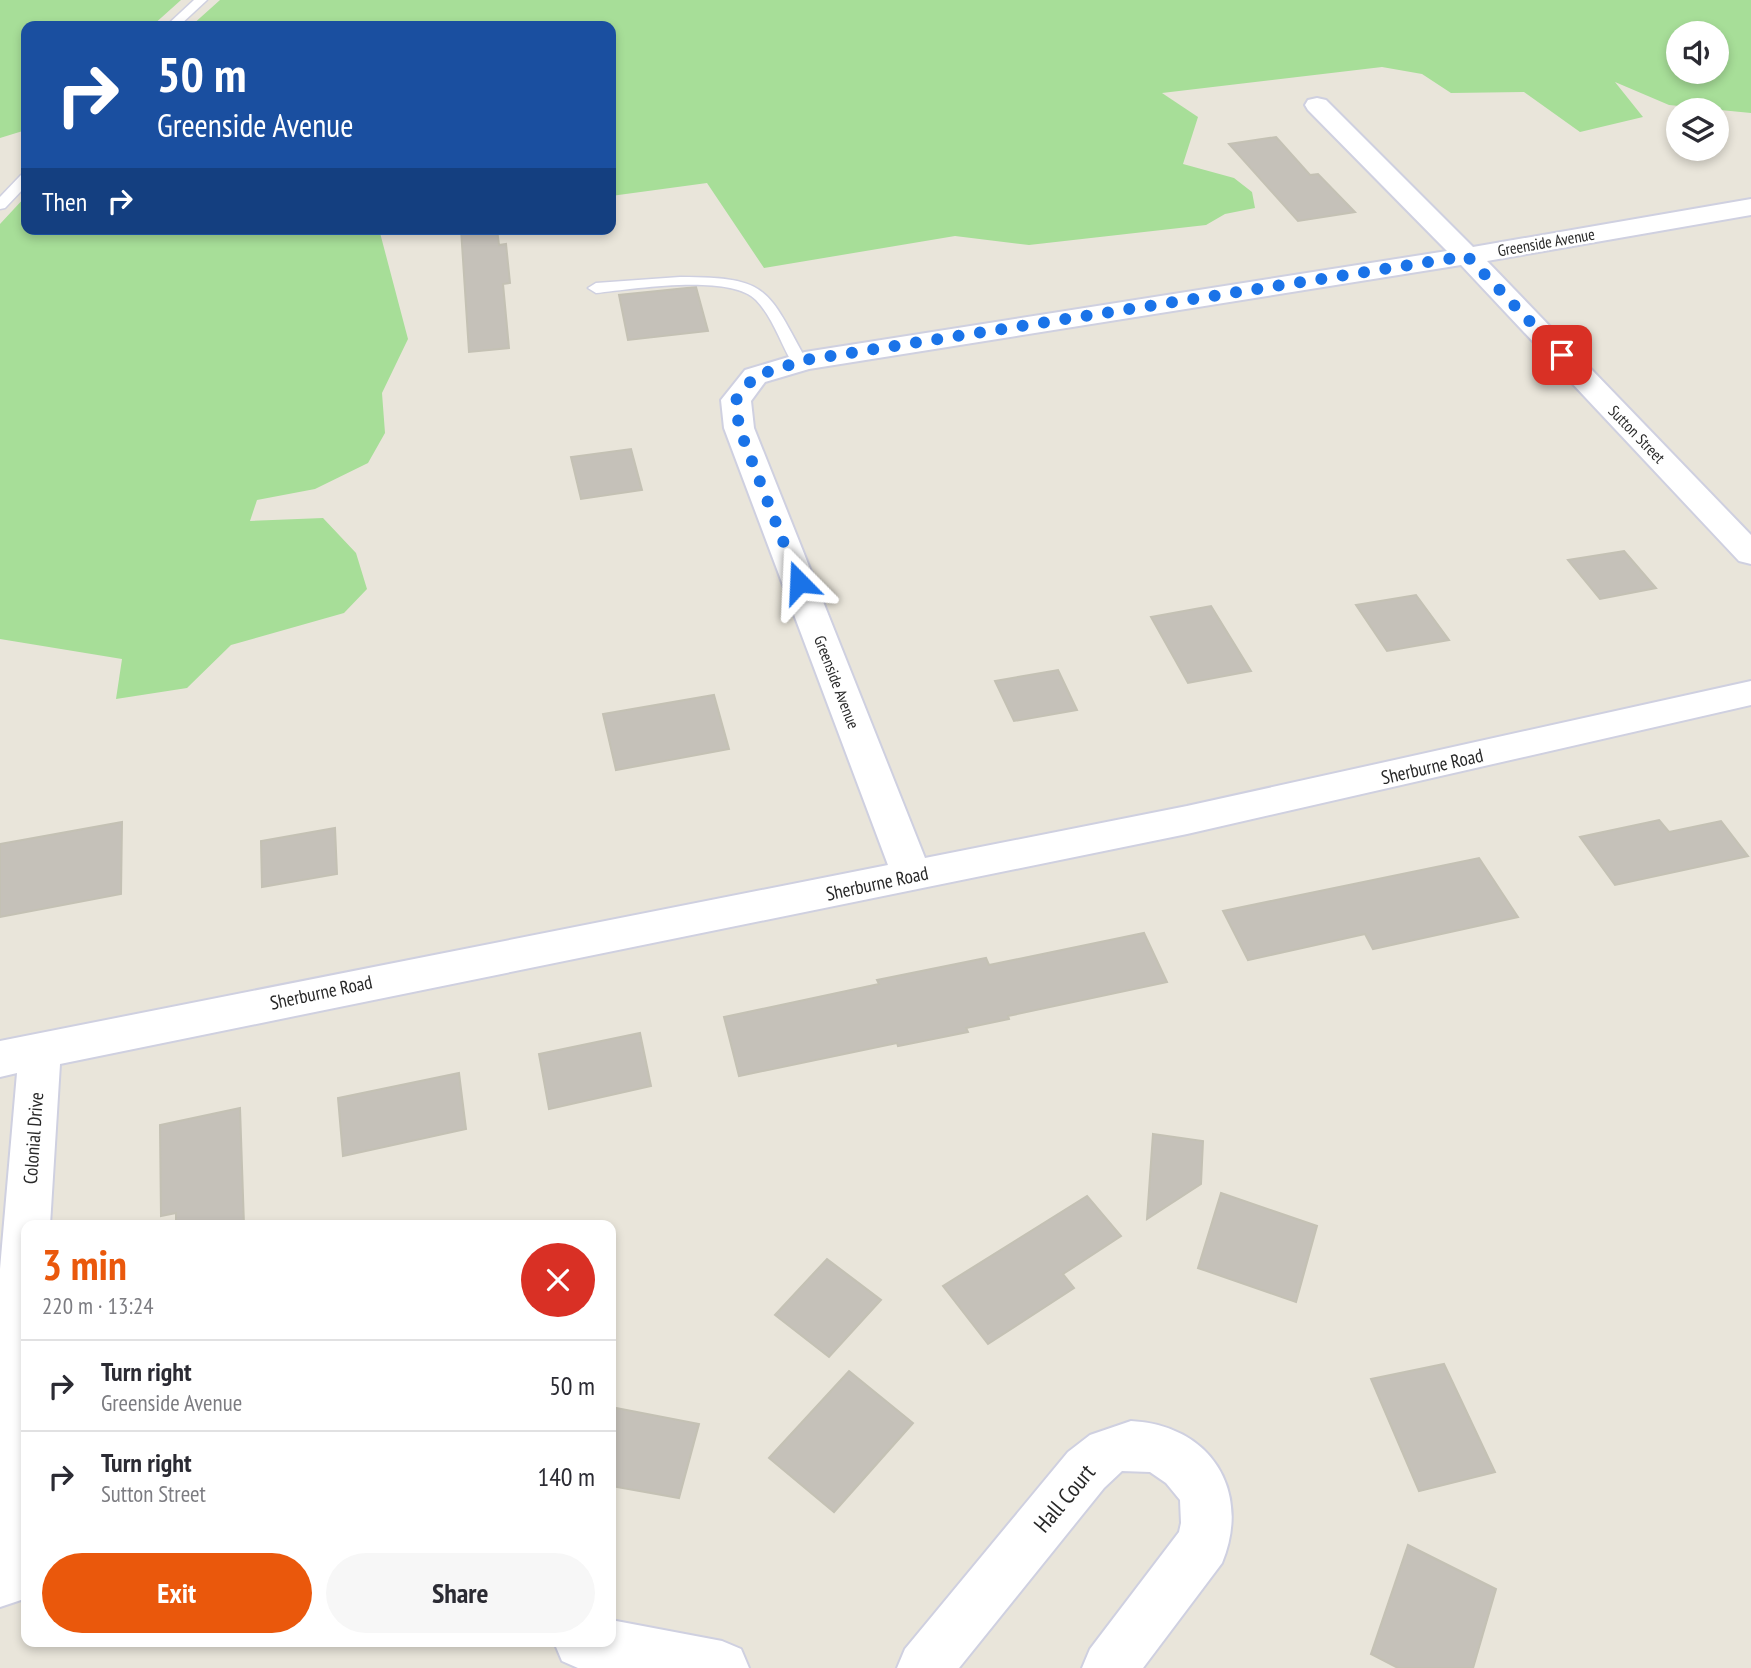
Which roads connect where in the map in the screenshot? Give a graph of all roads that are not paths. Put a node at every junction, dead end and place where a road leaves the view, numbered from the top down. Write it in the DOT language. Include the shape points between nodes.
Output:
graph roads {
  1 [pos="201,0"];
  2 [pos="178,21"];
  3 [pos="1317,105"];
  4 [pos="21,183"];
  5 [pos="0,205"];
  6 [pos="1751,207"];
  7 [pos="1467,256"];
  8 [pos="596,288"];
  9 [pos="800,363"];
  10 [pos="1751,554"];
  11 [pos="1751,693"];
  12 [pos="912,876"];
  13 [pos="20,1054"];
  14 [pos="27,1220"];
  15 [pos="21,1336"];
  16 [pos="9,1581"];
  17 [pos="608,1647"];
  18 [pos="722,1668"];
  19 [pos="925,1668"];
  20 [pos="1109,1668"];
  1 -- 2 [label="lane"];
  3 -- 7 [label="street, Sutton Street"];
  4 -- 5 [label="lane"];
  6 -- 7 [label="street, Greenside Avenue"];
  7 -- 9 [label="street, Greenside Avenue"];
  7 -- 10 [label="street, Sutton Street"];
  8 -- 9 [label="lane" via="720,282 757,293"];
  9 -- 12 [label="street, Greenside Avenue" via="755,376 736,400 739,428"];
  11 -- 12 [label="street, Sherburne Road" via="1187,820"];
  12 -- 13 [label="street, Sherburne Road"];
  13 -- 14 [label="street, Colonial Drive"];
  15 -- 16 [label="street"];
  17 -- 18 [label="street"];
  19 -- 20 [label="street, Hall Court" via="1100,1456 1118,1447 1161,1450 1196,1478 1206,1499 1203,1544"];
}
